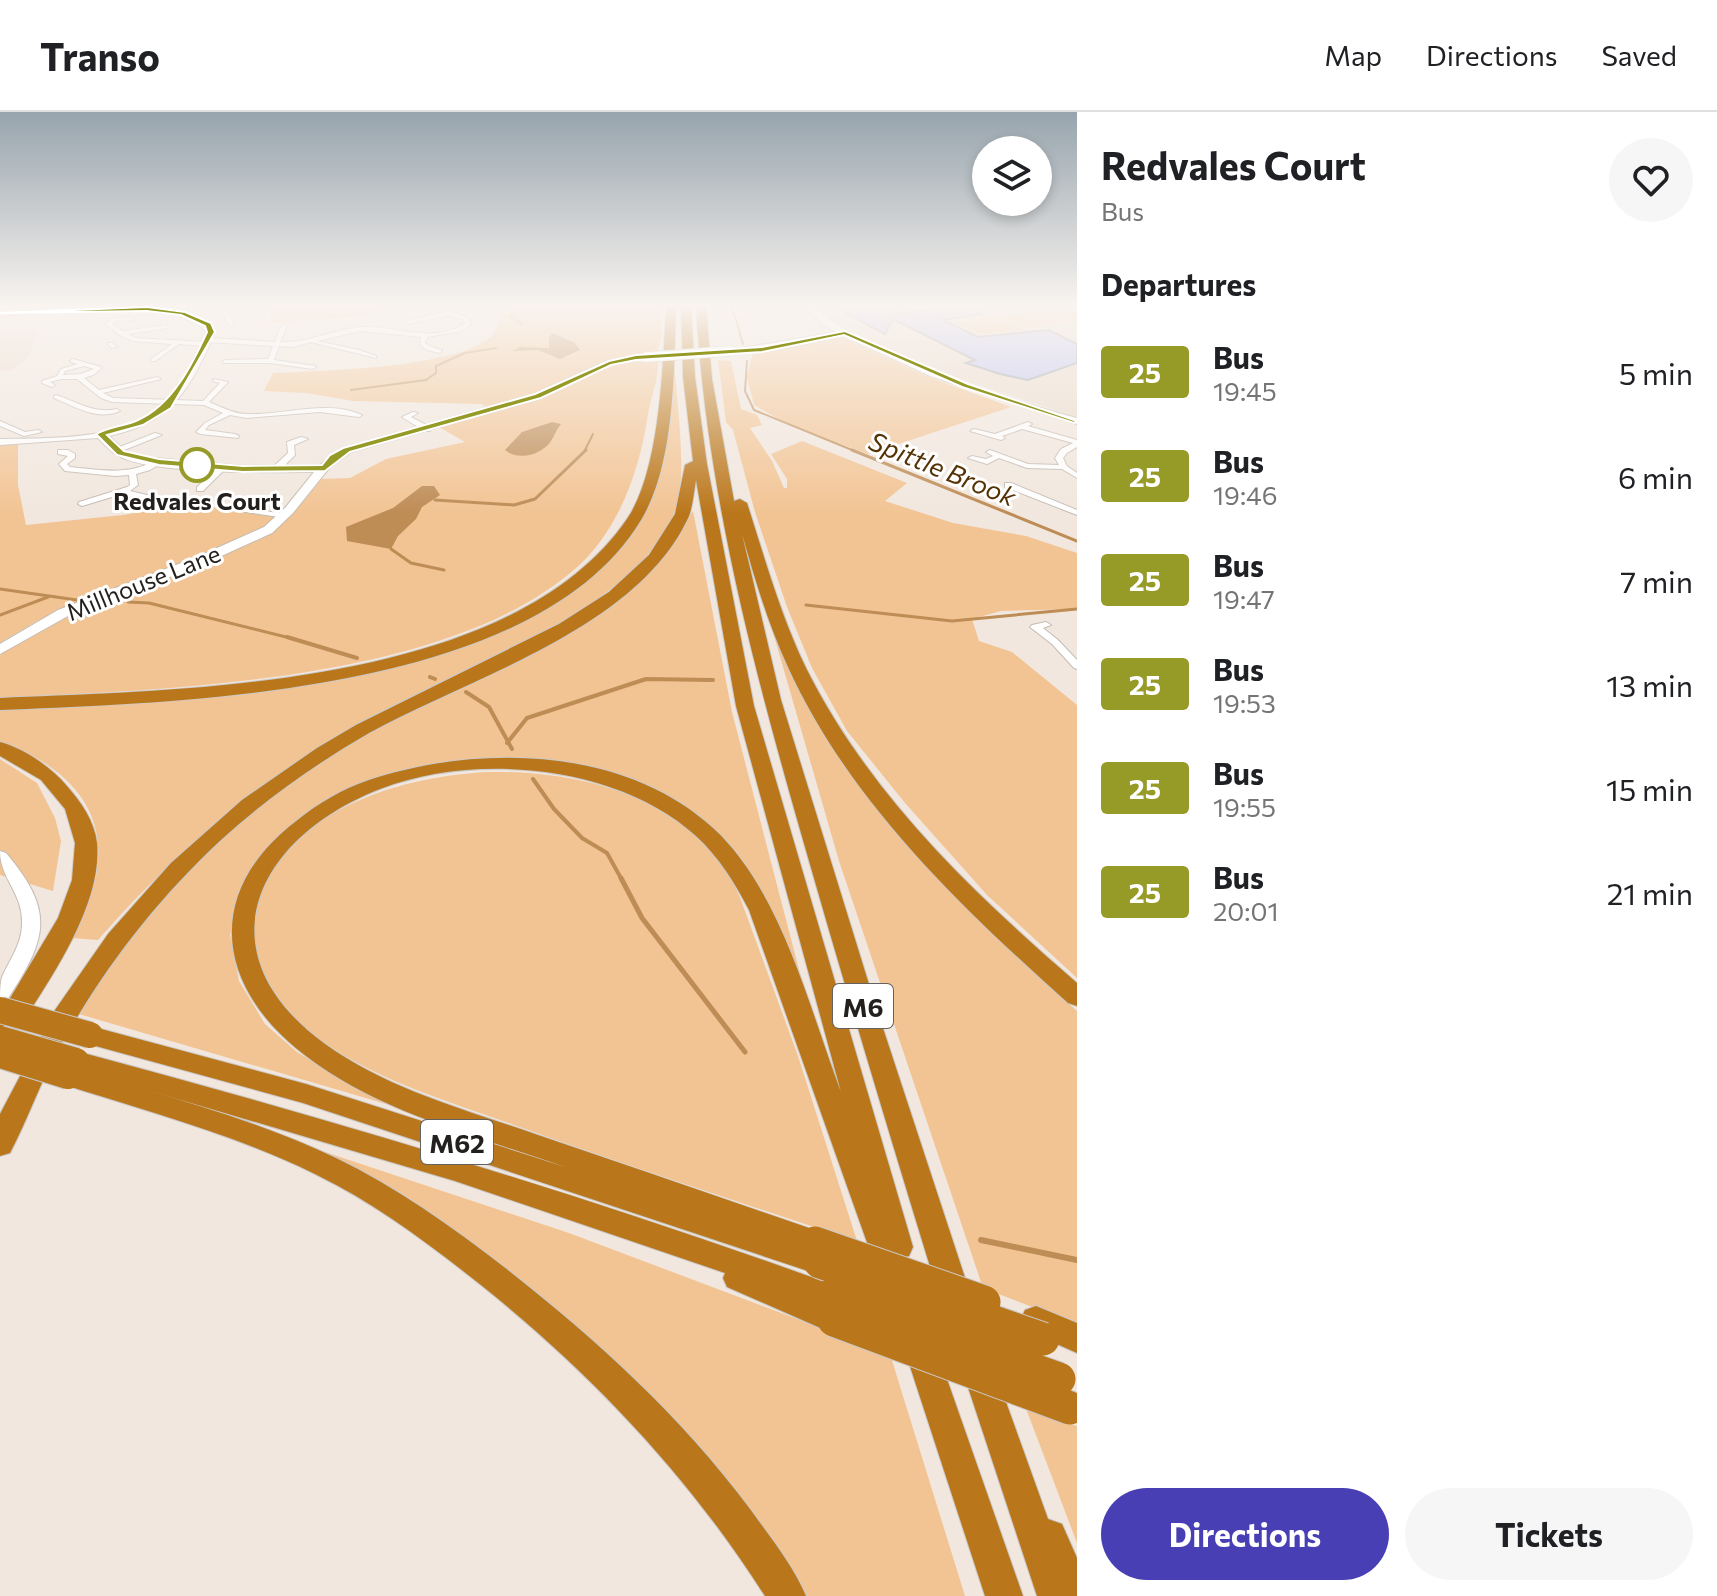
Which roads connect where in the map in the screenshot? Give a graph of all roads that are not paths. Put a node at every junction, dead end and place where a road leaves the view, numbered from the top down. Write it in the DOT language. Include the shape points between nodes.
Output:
graph roads {
  1 [pos="86,375"];
  2 [pos="187,375"];
  3 [pos="583,375"];
  4 [pos="665,375"];
  5 [pos="939,375"];
  6 [pos="61,377"];
  7 [pos="79,377"];
  8 [pos="698,378"];
  9 [pos="158,379"];
  10 [pos="215,380"];
  11 [pos="143,384"];
  12 [pos="52,385"];
  13 [pos="135,390"];
  14 [pos="99,392"];
  15 [pos="70,396"];
  16 [pos="112,400"];
  17 [pos="170,403"];
  18 [pos="205,403"];
  19 [pos="72,406"];
  20 [pos="84,409"];
  21 [pos="54,411"];
  22 [pos="117,411"];
  23 [pos="229,413"];
  24 [pos="359,415"];
  25 [pos="1077,421"];
  26 [pos="0,423"];
  27 [pos="974,431"];
  28 [pos="38,432"];
  29 [pos="100,434"];
  30 [pos="158,435"];
  31 [pos="235,436"];
  32 [pos="304,439"];
  33 [pos="0,442"];
  34 [pos="1077,443"];
  35 [pos="116,450"];
  36 [pos="61,452"];
  37 [pos="973,461"];
  38 [pos="159,462"];
  39 [pos="223,467"];
  40 [pos="1064,467"];
  41 [pos="277,468"];
  42 [pos="325,468"];
  43 [pos="133,475"];
  44 [pos="1077,476"];
  45 [pos="1006,484"];
  46 [pos="200,489"];
  47 [pos="123,492"];
  48 [pos="148,498"];
  49 [pos="72,503"];
  50 [pos="232,508"];
  51 [pos="1076,511"];
  52 [pos="286,516"];
  53 [pos="1046,625"];
  54 [pos="1059,646"];
  55 [pos="1046,647"];
  56 [pos="0,650"];
  57 [pos="1077,666"];
  58 [pos="0,704"];
  59 [pos="0,748"];
  60 [pos="0,857"];
  61 [pos="0,995"];
  62 [pos="1077,997"];
  63 [pos="0,1010"];
  64 [pos="0,1037"];
  65 [pos="0,1055"];
  66 [pos="72,1068"];
  67 [pos="0,1145"];
  68 [pos="818,1253"];
  69 [pos="1040,1330"];
  70 [pos="1077,1338"];
  71 [pos="1077,1350"];
  72 [pos="1071,1396"];
  73 [pos="990,1409"];
  74 [pos="956,1448"];
  75 [pos="787,1596"];
  76 [pos="1004,1596"];
  77 [pos="1056,1596"];
  78 [pos="1075,1596"];
  1 -- 7 [label="street"];
  2 -- 17 [label="street"];
  3 -- 42 [label="street, bridge" via="538,396 419,420 347,450"];
  4 -- 58 [label="highway" via="642,501 616,546 551,600 462,641 318,679 210,693"];
  5 -- 25 [label="street"];
  6 -- 7 [label="street"];
  6 -- 12 [label="street" via="44,382"];
  7 -- 14 [label="street"];
  8 -- 62 [label="highway" via="776,614 828,725 933,862"];
  8 -- 67 [label="highway" via="691,487 682,517 647,565 558,632 361,730 214,834 156,892 90,973 66,1009"];
  8 -- 73 [label="highway, M6" via="772,700"];
  8 -- 74 [label="highway, M6" via="702,479 745,706"];
  9 -- 11 [label="street"];
  10 -- 18 [label="street" via="225,382"];
  11 -- 13 [label="street" via="147,387"];
  11 -- 14 [label="street"];
  14 -- 16 [label="street"];
  15 -- 19 [label="street" via="59,398"];
  16 -- 17 [label="street"];
  16 -- 20 [label="street"];
  17 -- 18 [label="street"];
  17 -- 29 [label="street" via="140,423"];
  18 -- 23 [label="street"];
  19 -- 20 [label="street"];
  19 -- 21 [label="street"];
  20 -- 22 [label="street" via="105,415"];
  23 -- 24 [label="street" via="292,417 320,410"];
  23 -- 31 [label="street" via="200,432"];
  26 -- 28 [label="street" via="21,435"];
  27 -- 34 [label="street" via="1000,437 1026,425"];
  29 -- 33 [label="street"];
  29 -- 35 [label="street"];
  30 -- 35 [label="street"];
  32 -- 41 [label="street" via="290,444 292,453"];
  34 -- 40 [label="street" via="1059,456"];
  35 -- 38 [label="street"];
  36 -- 43 [label="street" via="72,456 63,464 68,469"];
  37 -- 40 [label="street" via="987,462 993,454 1034,467"];
  38 -- 39 [label="street"];
  38 -- 43 [label="street"];
  39 -- 41 [label="street"];
  39 -- 46 [label="street"];
  40 -- 44 [label="street"];
  41 -- 42 [label="street"];
  42 -- 52 [label="street, Millhouse Lane"];
  43 -- 47 [label="street" via="134,485"];
  45 -- 51 [label="street"];
  47 -- 48 [label="street"];
  47 -- 49 [label="street" via="83,506"];
  50 -- 52 [label="street"];
  52 -- 56 [label="street, Millhouse Lane" via="255,537 26,631"];
  53 -- 54 [label="street" via="1035,627"];
  54 -- 55 [label="street"];
  54 -- 57 [label="street"];
  59 -- 64 [label="highway" via="50,776 81,813 86,831 85,869 72,911"];
  60 -- 61 [label="street" via="26,889 33,915 21,960"];
  63 -- 68 [label="highway, M62, bridge" via="306,1094"];
  64 -- 66 [label="highway, M62, bridge"];
  65 -- 66 [label="highway, bridge"];
  66 -- 72 [label="highway, M62, bridge" via="277,1114 698,1248 831,1308"];
  66 -- 75 [label="highway" via="272,1142 328,1167 425,1224 545,1316 649,1412 682,1449"];
  68 -- 69 [label="highway, M62, bridge"];
  68 -- 74 [label="highway" via="442,1112 331,1061 267,1006 251,979 241,920 261,868 311,817 345,797 406,776 461,765 527,764 590,774 646,794 691,820 730,860 761,910"];
  69 -- 70 [label="highway"];
  69 -- 71 [label="highway, M62"];
  73 -- 77 [label="highway, M6"];
  73 -- 78 [label="highway"];
  74 -- 76 [label="highway, M6"];
}
